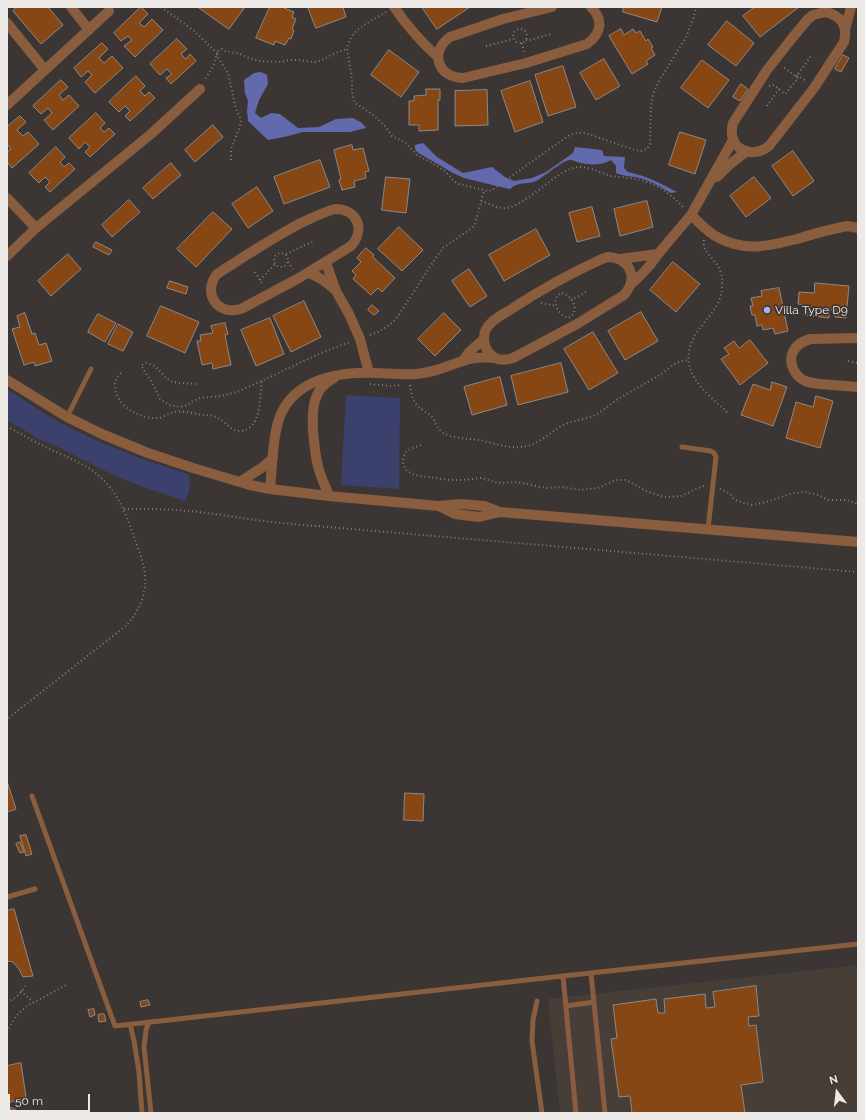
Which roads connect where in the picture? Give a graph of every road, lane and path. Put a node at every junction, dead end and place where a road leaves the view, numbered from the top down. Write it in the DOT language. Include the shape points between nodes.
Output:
graph roads {
  1 [pos="71,7"];
  2 [pos="161,7"];
  3 [pos="552,7"];
  4 [pos="591,7"];
  5 [pos="696,7"];
  6 [pos="837,7"];
  7 [pos="851,7"];
  8 [pos="391,9"];
  9 [pos="109,11"];
  10 [pos="825,12"];
  11 [pos="7,22"];
  12 [pos="89,30"];
  13 [pos="845,30"];
  14 [pos="552,34"];
  15 [pos="513,39"];
  16 [pos="526,40"];
  17 [pos="486,46"];
  18 [pos="347,49"];
  19 [pos="217,53"];
  20 [pos="811,56"];
  21 [pos="438,57"];
  22 [pos="775,60"];
  23 [pos="45,70"];
  24 [pos="796,77"];
  25 [pos="760,81"];
  26 [pos="200,89"];
  27 [pos="779,89"];
  28 [pos="7,105"];
  29 [pos="767,106"];
  30 [pos="733,140"];
  31 [pos="747,152"];
  32 [pos="231,160"];
  33 [pos="706,189"];
  34 [pos="484,191"];
  35 [pos="7,198"];
  36 [pos="481,201"];
  37 [pos="691,215"];
  38 [pos="36,228"];
  39 [pos="858,228"];
  40 [pos="704,236"];
  41 [pos="314,241"];
  42 [pos="286,254"];
  43 [pos="658,254"];
  44 [pos="7,256"];
  45 [pos="620,259"];
  46 [pos="326,262"];
  47 [pos="275,264"];
  48 [pos="255,272"];
  49 [pos="309,273"];
  50 [pos="260,280"];
  51 [pos="631,284"];
  52 [pos="336,291"];
  53 [pos="588,291"];
  54 [pos="269,295"];
  55 [pos="571,300"];
  56 [pos="858,338"];
  57 [pos="360,339"];
  58 [pos="484,339"];
  59 [pos="496,358"];
  60 [pos="462,361"];
  61 [pos="689,361"];
  62 [pos="848,361"];
  63 [pos="858,363"];
  64 [pos="91,369"];
  65 [pos="369,373"];
  66 [pos="121,374"];
  67 [pos="339,375"];
  68 [pos="7,380"];
  69 [pos="262,381"];
  70 [pos="196,384"];
  71 [pos="410,384"];
  72 [pos="858,387"];
  73 [pos="298,392"];
  74 [pos="314,401"];
  75 [pos="728,413"];
  76 [pos="67,417"];
  77 [pos="7,426"];
  78 [pos="421,445"];
  79 [pos="682,446"];
  80 [pos="273,458"];
  81 [pos="240,482"];
  82 [pos="713,487"];
  83 [pos="270,489"];
  84 [pos="330,496"];
  85 [pos="858,504"];
  86 [pos="124,509"];
  87 [pos="708,529"];
  88 [pos="858,542"];
  89 [pos="858,572"];
  90 [pos="7,719"];
  91 [pos="32,796"];
  92 [pos="35,889"];
  93 [pos="7,897"];
  94 [pos="858,944"];
  95 [pos="591,973"];
  96 [pos="563,976"];
  97 [pos="68,984"];
  98 [pos="25,986"];
  99 [pos="21,991"];
  100 [pos="537,1001"];
  101 [pos="7,1002"];
  102 [pos="34,1002"];
  103 [pos="594,1002"];
  104 [pos="566,1006"];
  105 [pos="149,1022"];
  106 [pos="130,1024"];
  107 [pos="7,1032"];
  108 [pos="7,1109"];
  109 [pos="16,1113"];
  110 [pos="142,1113"];
  111 [pos="151,1113"];
  112 [pos="542,1113"];
  113 [pos="576,1113"];
  114 [pos="605,1113"];
  1 -- 12 [label="street"];
  2 -- 19 [label="path" via="193,30"];
  3 -- 21 [label="street" via="503,19 450,37 441,45"];
  4 -- 21 [label="street" via="598,18 599,31 596,36 587,44 557,54 463,78 446,73"];
  5 -- 34 [label="path" via="686,37 654,92 650,144 647,149 635,150 579,132 568,136 496,188"];
  6 -- 10 [label="street"];
  7 -- 13 [label="street"];
  8 -- 18 [label="path" via="355,32"];
  8 -- 21 [label="street"];
  9 -- 12 [label="street"];
  10 -- 13 [label="street" via="841,20"];
  10 -- 22 [label="street" via="808,19"];
  11 -- 23 [label="street"];
  12 -- 23 [label="street"];
  13 -- 31 [label="street" via="844,42 827,68 769,146 758,152"];
  14 -- 16 [label="path"];
  15 -- 16 [label="path" via="519,43"];
  15 -- 16 [label="path" via="513,32 521,28 527,34"];
  15 -- 17 [label="path"];
  18 -- 19 [label="path" via="315,62 260,61 222,49"];
  18 -- 34 [label="path" via="355,103 372,114 392,136 405,142 418,156 445,171 455,182"];
  19 -- 26 [label="path" via="214,65"];
  19 -- 32 [label="path" via="228,73 241,120 232,146"];
  20 -- 24 [label="path"];
  22 -- 24 [label="path"];
  22 -- 25 [label="street"];
  23 -- 28 [label="street"];
  24 -- 27 [label="path" via="798,78 785,94"];
  25 -- 27 [label="path"];
  25 -- 30 [label="street" via="733,123"];
  26 -- 38 [label="street" via="151,134"];
  27 -- 29 [label="path"];
  30 -- 31 [label="street"];
  30 -- 33 [label="street"];
  31 -- 33 [label="street" via="730,164"];
  33 -- 37 [label="street"];
  34 -- 36 [label="path"];
  35 -- 38 [label="street"];
  36 -- 37 [label="path" via="509,208 562,172 583,167 611,176 652,184 674,197"];
  36 -- 57 [label="path" via="475,224 443,248 396,319 380,332"];
  37 -- 39 [label="street" via="718,238 728,243 750,247 773,245 847,226"];
  37 -- 43 [label="street"];
  38 -- 44 [label="street"];
  40 -- 61 [label="path" via="705,251 720,271 722,293 716,307 694,338 689,350"];
  41 -- 42 [label="path"];
  42 -- 47 [label="path" via="280,252 275,255"];
  42 -- 47 [label="path" via="287,265 282,267"];
  43 -- 45 [label="street"];
  43 -- 51 [label="street"];
  45 -- 51 [label="street" via="629,267"];
  45 -- 58 [label="street" via="602,259 544,289 490,323 484,333"];
  46 -- 49 [label="street"];
  46 -- 52 [label="street"];
  46 -- 54 [label="street" via="351,246 358,236 356,218 347,210 329,210 289,230 217,274 211,284 214,301 229,311 235,311"];
  47 -- 50 [label="path"];
  48 -- 50 [label="path"];
  49 -- 52 [label="street" via="319,277"];
  49 -- 54 [label="street"];
  50 -- 54 [label="path"];
  51 -- 59 [label="street" via="624,295 561,334 508,360"];
  52 -- 57 [label="street"];
  53 -- 55 [label="path"];
  55 -- 55 [label="path" via="562,293 556,298 556,306 562,316 568,318 575,312"];
  56 -- 72 [label="street" via="811,339 799,344 792,354 792,367 804,381"];
  57 -- 65 [label="street"];
  57 -- 69 [label="path" via="321,353"];
  58 -- 59 [label="street" via="487,350"];
  58 -- 60 [label="street"];
  59 -- 60 [label="street"];
  60 -- 65 [label="street" via="416,374"];
  61 -- 71 [label="path" via="679,362 594,415 561,426 534,444 516,448 443,433 430,415 415,403"];
  61 -- 75 [label="path" via="697,383"];
  62 -- 63 [label="path"];
  64 -- 76 [label="lane"];
  65 -- 67 [label="street"];
  66 -- 69 [label="path" via="117,377 114,387 126,407 134,413 154,418 175,412 212,416 233,430 241,431 249,429 256,420"];
  67 -- 73 [label="street" via="317,380"];
  67 -- 74 [label="street" via="324,385"];
  68 -- 76 [label="street"];
  69 -- 70 [label="path" via="232,394 200,398 184,406 174,407 160,399 141,366 150,363 170,381"];
  73 -- 74 [label="street"];
  73 -- 80 [label="street" via="280,416"];
  74 -- 84 [label="street" via="314,445 322,478"];
  76 -- 81 [label="street" via="148,453"];
  77 -- 86 [label="path" via="38,444 79,462 97,474 112,490"];
  78 -- 82 [label="path" via="410,449 404,456 403,466 414,475 450,480 481,478 498,483 516,482 540,488 581,490 625,480 646,491 668,497 681,496 702,486"];
  79 -- 82 [label="lane" via="714,453 716,457"];
  80 -- 81 [label="street"];
  80 -- 83 [label="street"];
  81 -- 83 [label="street"];
  82 -- 85 [label="path" via="746,504 759,504 793,493 805,492 829,500 847,500"];
  82 -- 87 [label="lane"];
  83 -- 84 [label="street"];
  84 -- 87 [label="street" via="439,506 484,506 500,512"];
  86 -- 89 [label="path" via="189,511 273,522"];
  86 -- 90 [label="path" via="142,560 145,578 143,596 137,611 127,625"];
  87 -- 88 [label="street"];
  91 -- 106 [label="lane" via="115,1026"];
  92 -- 93 [label="lane"];
  94 -- 95 [label="lane"];
  95 -- 96 [label="lane"];
  95 -- 103 [label="lane"];
  96 -- 104 [label="lane"];
  96 -- 105 [label="lane"];
  97 -- 102 [label="path"];
  98 -- 99 [label="path"];
  99 -- 101 [label="path"];
  99 -- 102 [label="path"];
  100 -- 112 [label="lane" via="532,1041"];
  102 -- 107 [label="path" via="21,1010"];
  103 -- 104 [label="lane"];
  103 -- 114 [label="lane"];
  104 -- 113 [label="lane"];
  105 -- 106 [label="lane"];
  105 -- 111 [label="lane" via="144,1048"];
  106 -- 110 [label="lane" via="139,1072"];
  108 -- 109 [label="lane"];
}
